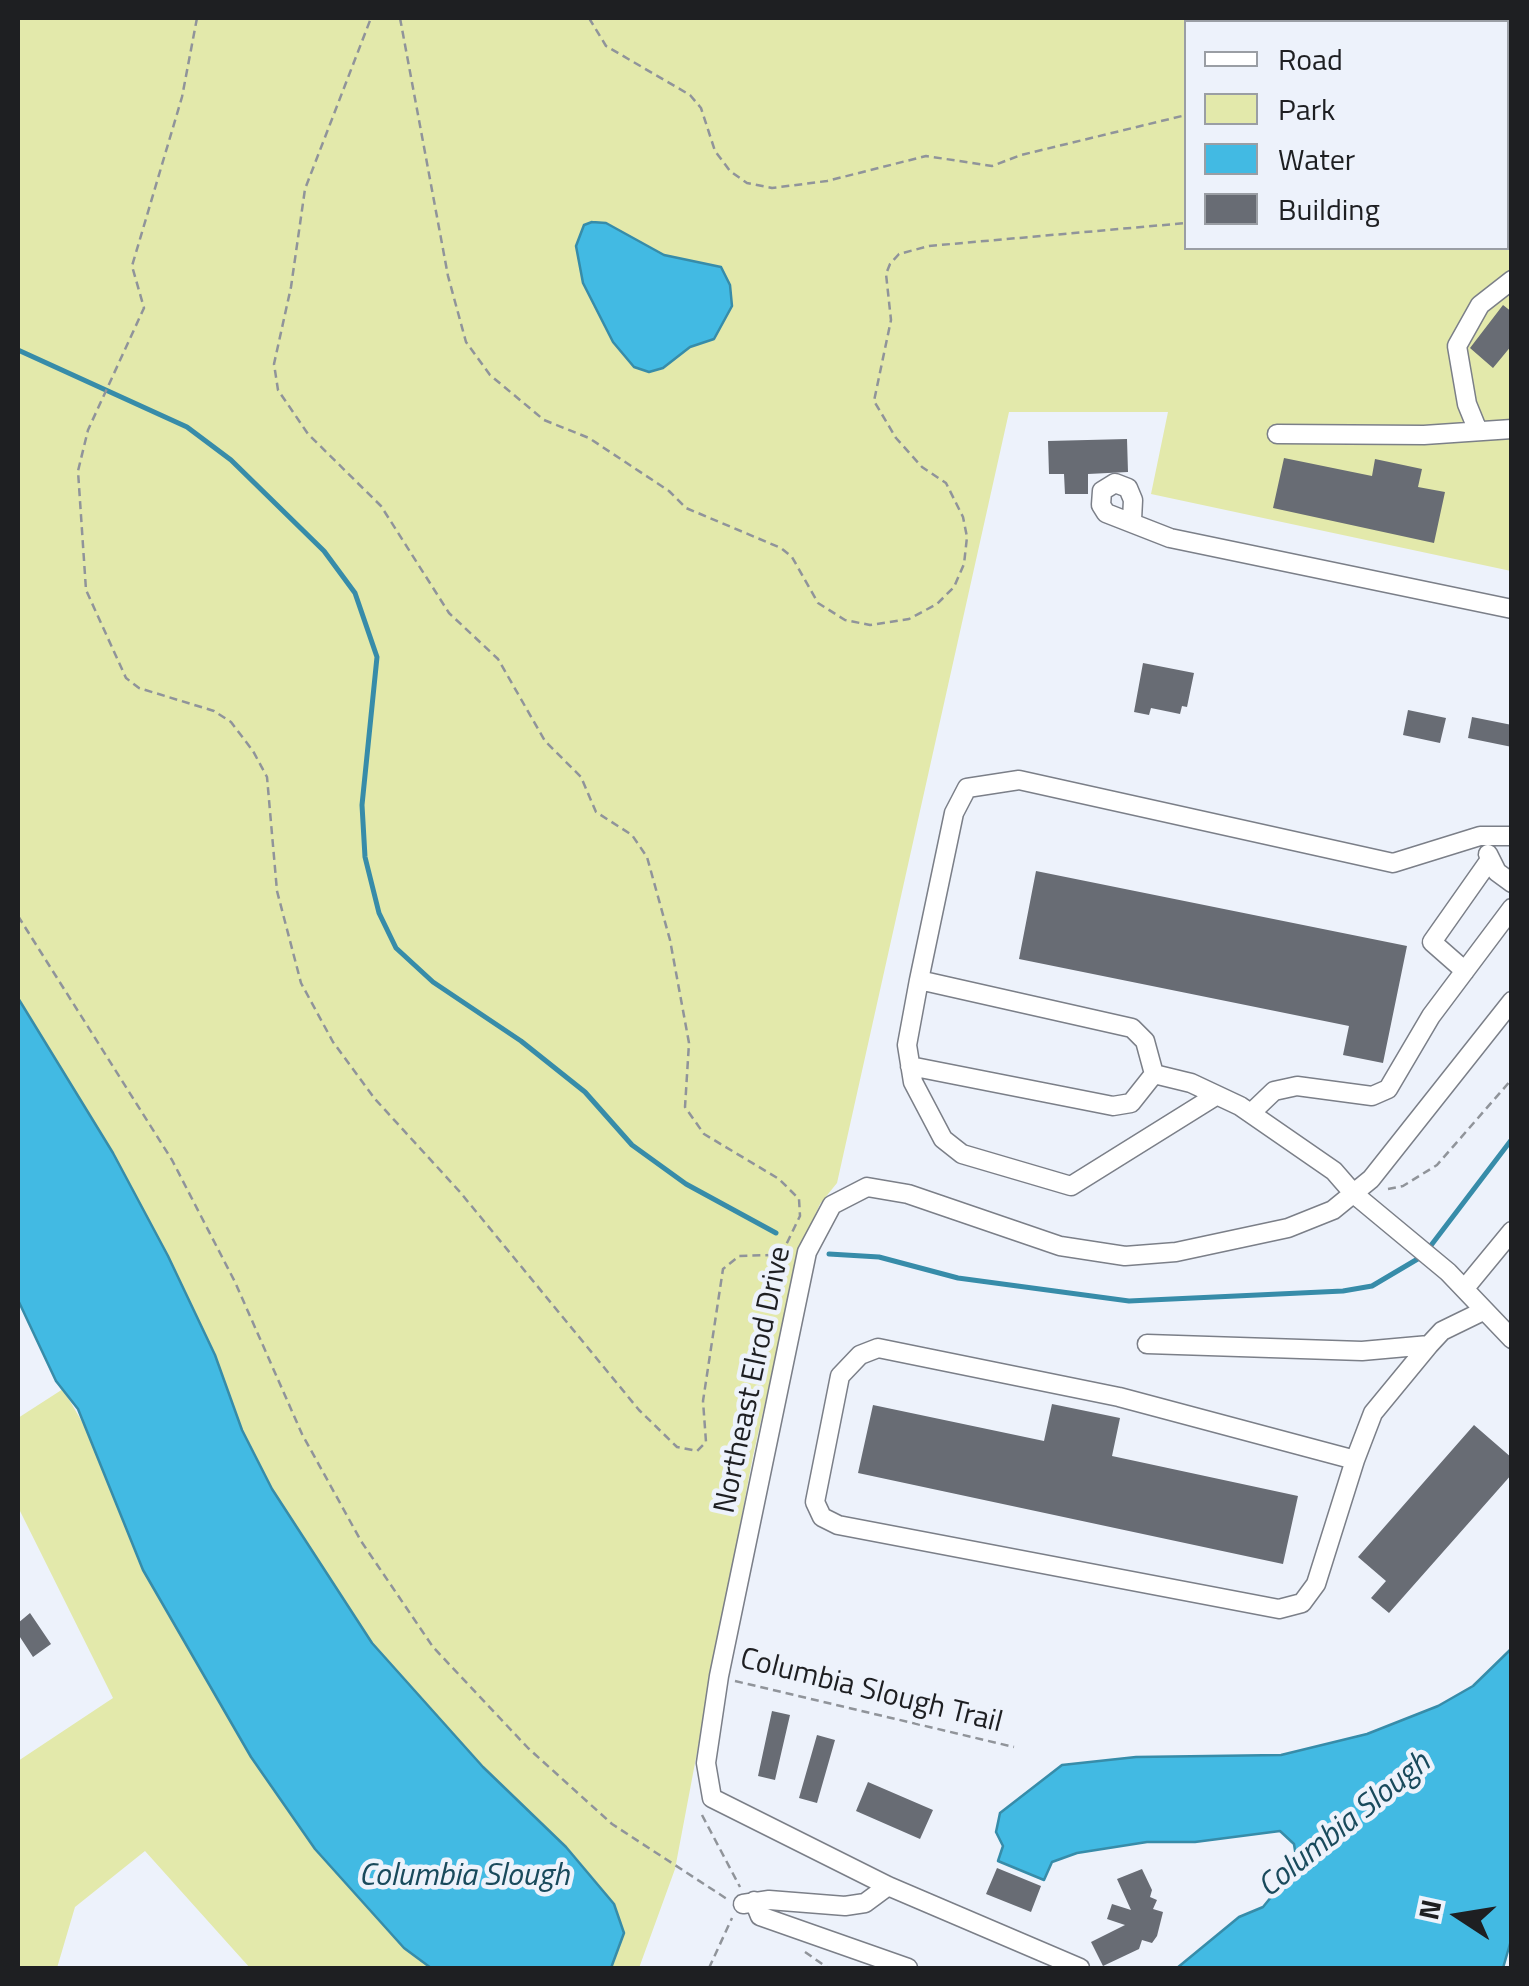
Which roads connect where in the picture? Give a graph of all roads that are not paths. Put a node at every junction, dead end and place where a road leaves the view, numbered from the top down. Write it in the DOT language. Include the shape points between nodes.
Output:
graph roads {
  1 [pos="1512,280"];
  2 [pos="1512,429"];
  3 [pos="1478,431"];
  4 [pos="1277,434"];
  5 [pos="1132,520"];
  6 [pos="1512,609"];
  7 [pos="1486,836"];
  8 [pos="1512,836"];
  9 [pos="1489,861"];
  10 [pos="1512,884"];
  11 [pos="1512,908"];
  12 [pos="1465,970"];
  13 [pos="920,980"];
  14 [pos="1512,1001"];
  15 [pos="910,1066"];
  16 [pos="1154,1074"];
  17 [pos="1217,1095"];
  18 [pos="1251,1113"];
  19 [pos="1354,1194"];
  20 [pos="1512,1231"];
  21 [pos="1465,1288"];
  22 [pos="1481,1312"];
  23 [pos="1512,1339"];
  24 [pos="1147,1344"];
  25 [pos="1430,1345"];
  26 [pos="1356,1460"];
  27 [pos="888,1886"];
  28 [pos="1060,1963"];
  29 [pos="908,1968"];
  30 [pos="1080,1968"];
  1 -- 3 [label="street" via="1480,304 1457,346"];
  2 -- 3 [label="street"];
  3 -- 4 [label="street"];
  5 -- 6 [label="street" via="1170,538"];
  7 -- 8 [label="street"];
  7 -- 9 [label="street"];
  7 -- 13 [label="street" via="1393,863 1019,780 967,788 954,813"];
  9 -- 10 [label="street"];
  9 -- 12 [label="street" via="1432,942"];
  11 -- 12 [label="street"];
  12 -- 18 [label="street" via="1388,1089 1372,1096 1297,1086 1274,1091"];
  13 -- 15 [label="street" via="907,1046"];
  13 -- 16 [label="street" via="1132,1028 1145,1041"];
  14 -- 19 [label="street, Northeast Elrod Drive"];
  15 -- 16 [label="street" via="1113,1106 1131,1103"];
  15 -- 17 [label="street" via="924,1106 962,1154 1071,1186"];
  16 -- 17 [label="street"];
  17 -- 18 [label="street"];
  18 -- 19 [label="street" via="1334,1171"];
  19 -- 21 [label="street"];
  19 -- 27 [label="street, Northeast Elrod Drive" via="1288,1228 1124,1256 1060,1246 883,1187 841,1197 820,1224 807,1252 719,1676 707,1783 712,1798 737,1813"];
  20 -- 21 [label="street"];
  21 -- 22 [label="street"];
  22 -- 23 [label="street"];
  22 -- 25 [label="street" via="1442,1331"];
  24 -- 25 [label="street" via="1362,1351"];
  25 -- 26 [label="street" via="1374,1413"];
  26 -- 26 [label="street" via="1119,1397 878,1348 860,1355 840,1376 816,1502 822,1517 838,1525 1279,1609 1302,1603 1316,1584"];
  27 -- 28 [label="street"];
  27 -- 29 [label="street" via="865,1903 845,1906 748,1903 760,1916"];
  28 -- 30 [label="street"];
}
